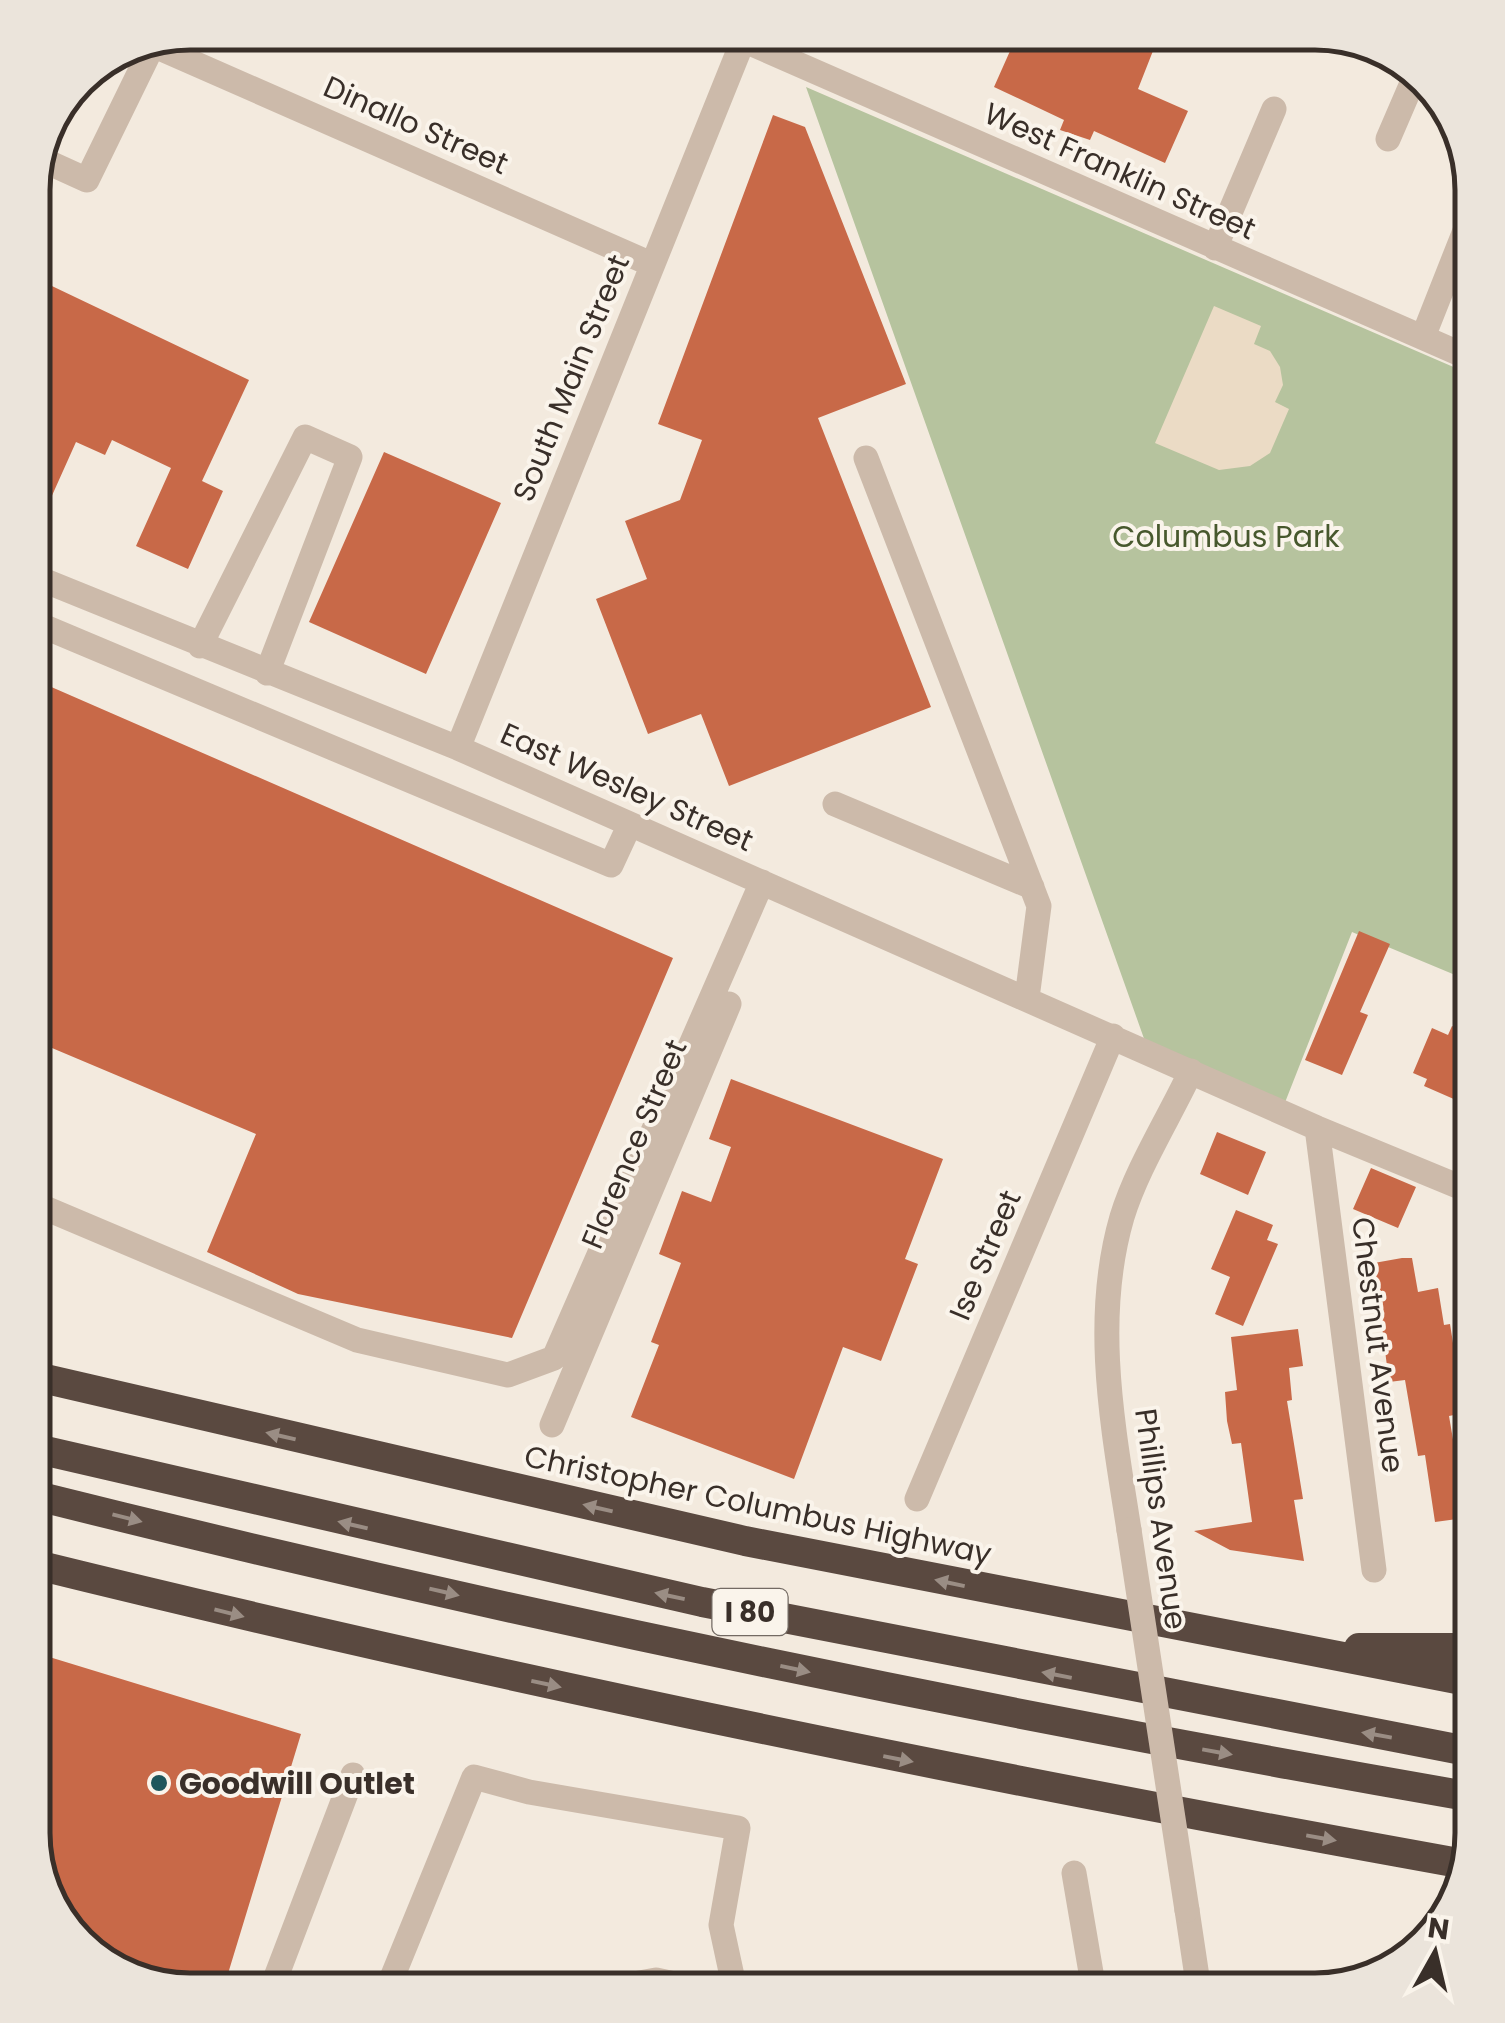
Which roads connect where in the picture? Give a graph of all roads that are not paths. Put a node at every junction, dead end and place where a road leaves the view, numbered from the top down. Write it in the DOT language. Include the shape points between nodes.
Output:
graph roads {
  1 [pos="739,50"];
  2 [pos="776,50"];
  3 [pos="166,53"];
  4 [pos="148,58"];
  5 [pos="1410,88"];
  6 [pos="1274,109"];
  7 [pos="1388,139"];
  8 [pos="53,165"];
  9 [pos="1215,248"];
  10 [pos="1455,256"];
  11 [pos="651,264"];
  12 [pos="1423,338"];
  13 [pos="1455,352"];
  14 [pos="866,458"];
  15 [pos="50,583"];
  16 [pos="50,629"];
  17 [pos="200,646"];
  18 [pos="267,674"];
  19 [pos="458,748"];
  20 [pos="835,804"];
  21 [pos="630,824"];
  22 [pos="770,885"];
  23 [pos="1032,887"];
  24 [pos="1027,998"];
  25 [pos="1112,1036"];
  26 [pos="1190,1071"];
  27 [pos="1316,1128"];
  28 [pos="1455,1185"];
  29 [pos="50,1210"];
  30 [pos="50,1380"];
  31 [pos="552,1425"];
  32 [pos="50,1452"];
  33 [pos="50,1498"];
  34 [pos="917,1499"];
  35 [pos="50,1568"];
  36 [pos="1374,1570"];
  37 [pos="1286,1648"];
  38 [pos="1455,1648"];
  39 [pos="1455,1679"];
  40 [pos="1455,1749"];
  41 [pos="353,1775"];
  42 [pos="1455,1794"];
  43 [pos="1452,1862"];
  44 [pos="1074,1874"];
  45 [pos="277,1973"];
  46 [pos="394,1973"];
  47 [pos="731,1973"];
  48 [pos="1091,1973"];
  49 [pos="1196,1973"];
  1 -- 11 [label="street, South Main Street"];
  2 -- 9 [label="street, West Franklin Street"];
  3 -- 11 [label="street, Dinallo Street"];
  4 -- 8 [label="street" via="87,180"];
  5 -- 7 [label="street"];
  6 -- 9 [label="street"];
  9 -- 12 [label="street, West Franklin Street"];
  10 -- 12 [label="street"];
  11 -- 19 [label="street, South Main Street"];
  12 -- 13 [label="street, West Franklin Street"];
  14 -- 23 [label="street"];
  15 -- 17 [label="street, East Wesley Street"];
  16 -- 21 [label="street" via="611,865"];
  17 -- 18 [label="street, East Wesley Street"];
  17 -- 18 [label="street" via="305,437 350,458"];
  18 -- 19 [label="street, East Wesley Street"];
  19 -- 21 [label="street, East Wesley Street"];
  20 -- 23 [label="street"];
  21 -- 22 [label="street, East Wesley Street"];
  22 -- 24 [label="street, East Wesley Street"];
  22 -- 29 [label="street" via="554,1358 508,1374 357,1340"];
  22 -- 31 [label="street, Florence Street"];
  23 -- 24 [label="street" via="1039,906"];
  24 -- 25 [label="street, East Wesley Street"];
  25 -- 26 [label="street, East Wesley Street"];
  25 -- 34 [label="street, Ise Street"];
  26 -- 27 [label="street, East Wesley Street"];
  26 -- 49 [label="street, Phillips Avenue, bridge" via="1123,1214 1110,1272 1106,1338 1110,1408"];
  27 -- 28 [label="street, East Wesley Street"];
  27 -- 36 [label="street, Chestnut Avenue"];
  37 -- 30 [label="highway, Christopher Columbus Highway / I 80, one-way" via="744,1541"];
  40 -- 32 [label="highway, I 80, one-way" via="702,1602"];
  33 -- 42 [label="highway, I 80, one-way" via="832,1677"];
  35 -- 43 [label="highway, one-way" via="812,1742"];
  37 -- 38 [label="highway"];
  37 -- 39 [label="highway, Christopher Columbus Highway / I 80"];
  41 -- 45 [label="street"];
  44 -- 48 [label="street"];
  46 -- 47 [label="street" via="474,1777 738,1828 721,1924"];
}
